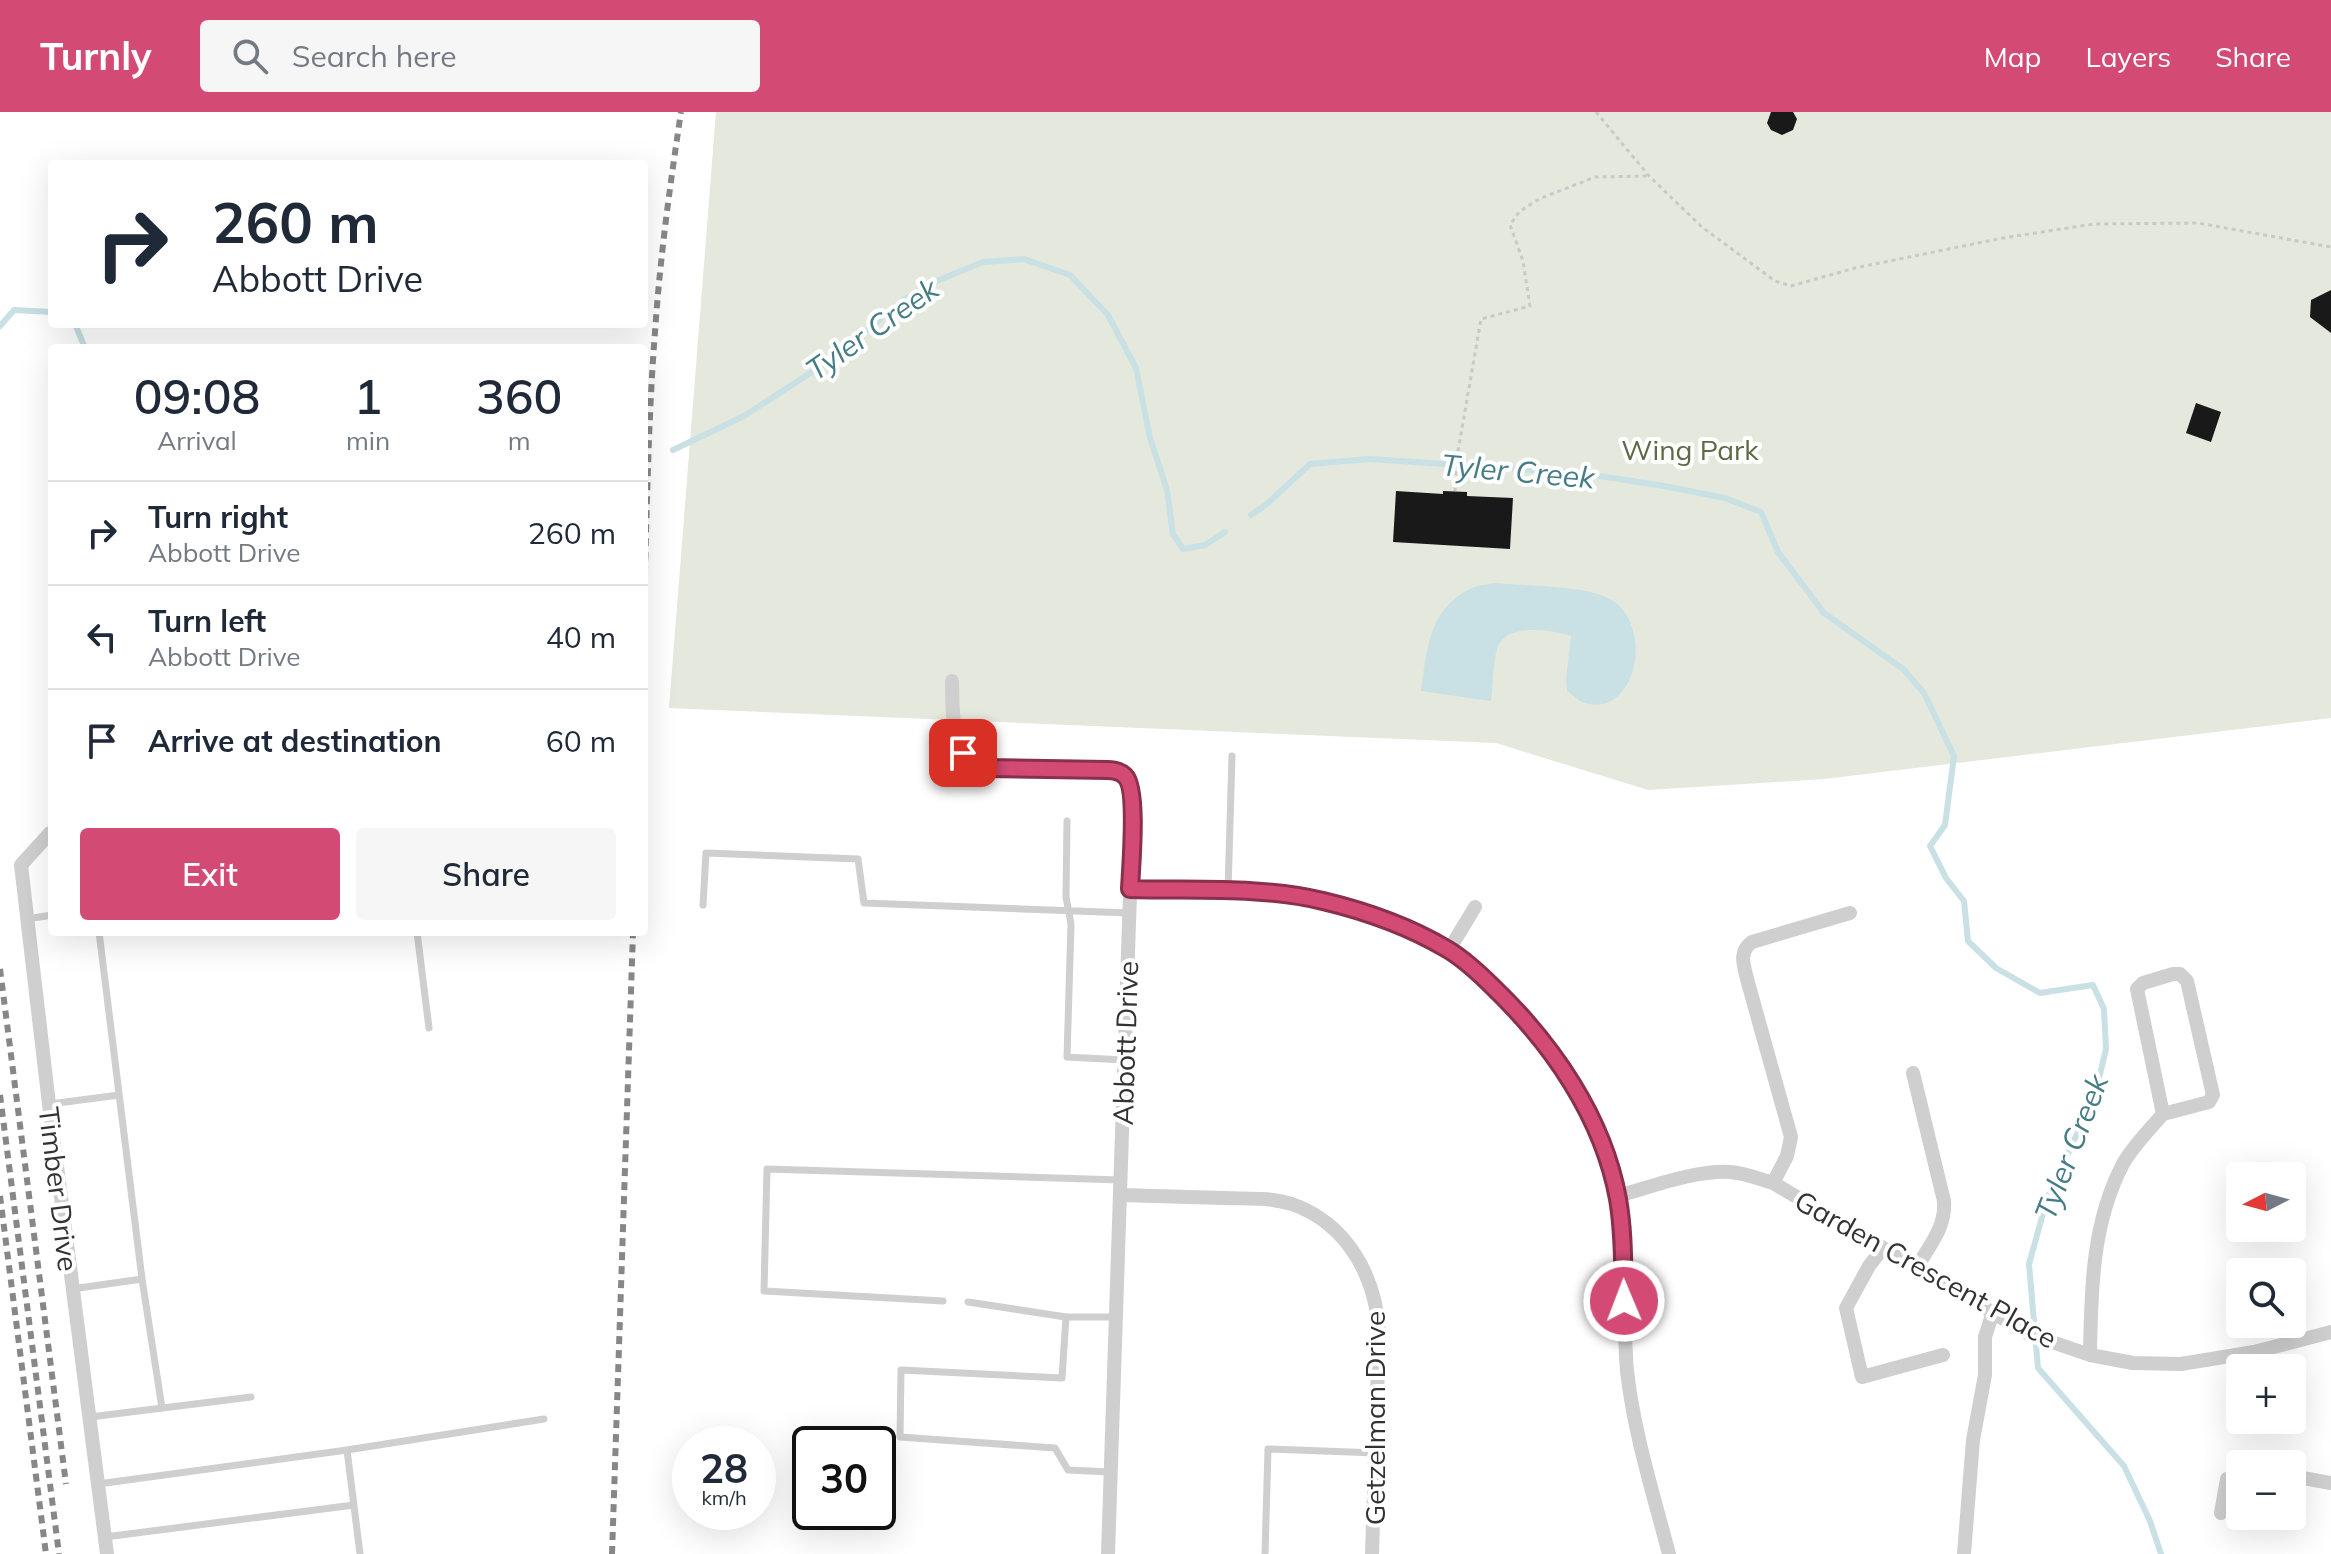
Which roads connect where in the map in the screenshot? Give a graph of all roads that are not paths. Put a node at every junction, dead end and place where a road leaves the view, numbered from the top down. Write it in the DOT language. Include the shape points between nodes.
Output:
graph roads {
  1 [pos="952,681"];
  2 [pos="1232,756"];
  3 [pos="1067,821"];
  4 [pos="48,835"];
  5 [pos="1130,889"];
  6 [pos="1228,891"];
  7 [pos="703,905"];
  8 [pos="1475,907"];
  9 [pos="1068,910"];
  10 [pos="1129,913"];
  11 [pos="1850,913"];
  12 [pos="48,916"];
  13 [pos="26,920"];
  14 [pos="99,936"];
  15 [pos="418,936"];
  16 [pos="1449,950"];
  17 [pos="429,1028"];
  18 [pos="1124,1060"];
  19 [pos="1913,1073"];
  20 [pos="119,1095"];
  21 [pos="49,1104"];
  22 [pos="2163,1114"];
  23 [pos="1773,1183"];
  24 [pos="1120,1188"];
  25 [pos="1617,1196"];
  26 [pos="1883,1248"];
  27 [pos="1917,1267"];
  28 [pos="142,1279"];
  29 [pos="72,1289"];
  30 [pos="943,1301"];
  31 [pos="968,1302"];
  32 [pos="1999,1316"];
  33 [pos="1066,1317"];
  34 [pos="1115,1317"];
  35 [pos="2331,1332"];
  36 [pos="1943,1355"];
  37 [pos="2090,1355"];
  38 [pos="251,1397"];
  39 [pos="162,1408"];
  40 [pos="90,1417"];
  41 [pos="544,1419"];
  42 [pos="347,1450"];
  43 [pos="1376,1453"];
  44 [pos="1110,1472"];
  45 [pos="2306,1479"];
  46 [pos="2331,1483"];
  47 [pos="98,1484"];
  48 [pos="2226,1485"];
  49 [pos="354,1505"];
  50 [pos="2221,1513"];
  51 [pos="105,1537"];
  52 [pos="107,1554"];
  53 [pos="360,1554"];
  54 [pos="1108,1554"];
  55 [pos="1265,1554"];
  56 [pos="1372,1554"];
  57 [pos="1669,1554"];
  58 [pos="1964,1554"];
  1 -- 5 [label="street, Abbott Drive" via="959,743 974,764 1114,770 1125,776 1133,803"];
  2 -- 6 [label="lane"];
  3 -- 9 [label="lane"];
  4 -- 13 [label="street, Timber Drive" via="21,865"];
  5 -- 6 [label="street"];
  5 -- 10 [label="street, Abbott Drive"];
  6 -- 16 [label="street" via="1323,901 1383,920"];
  7 -- 9 [label="lane" via="706,853 858,859 864,903"];
  8 -- 16 [label="street"];
  9 -- 10 [label="lane"];
  9 -- 18 [label="lane" via="1067,1057"];
  10 -- 18 [label="street, Abbott Drive"];
  11 -- 23 [label="street" via="1752,942 1743,952 1791,1137"];
  12 -- 13 [label="lane"];
  13 -- 21 [label="street, Timber Drive"];
  14 -- 20 [label="lane"];
  15 -- 17 [label="lane"];
  16 -- 25 [label="street" via="1515,1008 1547,1046 1593,1123"];
  18 -- 24 [label="street, Abbott Drive"];
  19 -- 27 [label="street" via="1945,1214"];
  20 -- 21 [label="lane"];
  20 -- 28 [label="lane"];
  21 -- 29 [label="street, Timber Drive"];
  22 -- 22 [label="street" via="2209,1102 2213,1095 2187,981 2180,974 2137,989"];
  22 -- 37 [label="street" via="2125,1162 2101,1220"];
  23 -- 25 [label="street, Garden Crescent Place" via="1718,1172"];
  23 -- 26 [label="street, Garden Crescent Place"];
  24 -- 30 [label="lane" via="767,1169 764,1291"];
  24 -- 34 [label="street, Abbott Drive"];
  24 -- 43 [label="street, Getzelman Drive" via="1276,1200 1309,1212 1341,1235 1362,1266 1378,1310"];
  25 -- 57 [label="street" via="1631,1404"];
  26 -- 27 [label="street, Garden Crescent Place"];
  26 -- 36 [label="street" via="1846,1308 1862,1377"];
  27 -- 32 [label="street, Garden Crescent Place"];
  28 -- 29 [label="lane"];
  28 -- 39 [label="lane"];
  29 -- 40 [label="street, Timber Drive"];
  31 -- 33 [label="lane"];
  32 -- 37 [label="street, Garden Crescent Place" via="2029,1334"];
  32 -- 58 [label="street" via="1985,1337"];
  33 -- 34 [label="lane"];
  33 -- 44 [label="lane" via="1062,1378 901,1370 900,1437 1055,1448 1068,1470"];
  34 -- 44 [label="street, Abbott Drive"];
  35 -- 37 [label="street, Garden Crescent Place" via="2192,1363 2133,1363"];
  38 -- 39 [label="lane"];
  39 -- 40 [label="lane"];
  40 -- 47 [label="street, Timber Drive"];
  41 -- 42 [label="lane"];
  42 -- 47 [label="lane"];
  42 -- 49 [label="lane"];
  43 -- 55 [label="lane" via="1268,1449"];
  43 -- 56 [label="street, Getzelman Drive"];
  44 -- 54 [label="street, Abbott Drive"];
  45 -- 46 [label="street"];
  47 -- 51 [label="street, Timber Drive"];
  48 -- 50 [label="street"];
  49 -- 51 [label="lane"];
  49 -- 53 [label="lane"];
  51 -- 52 [label="street, Timber Drive"];
}
